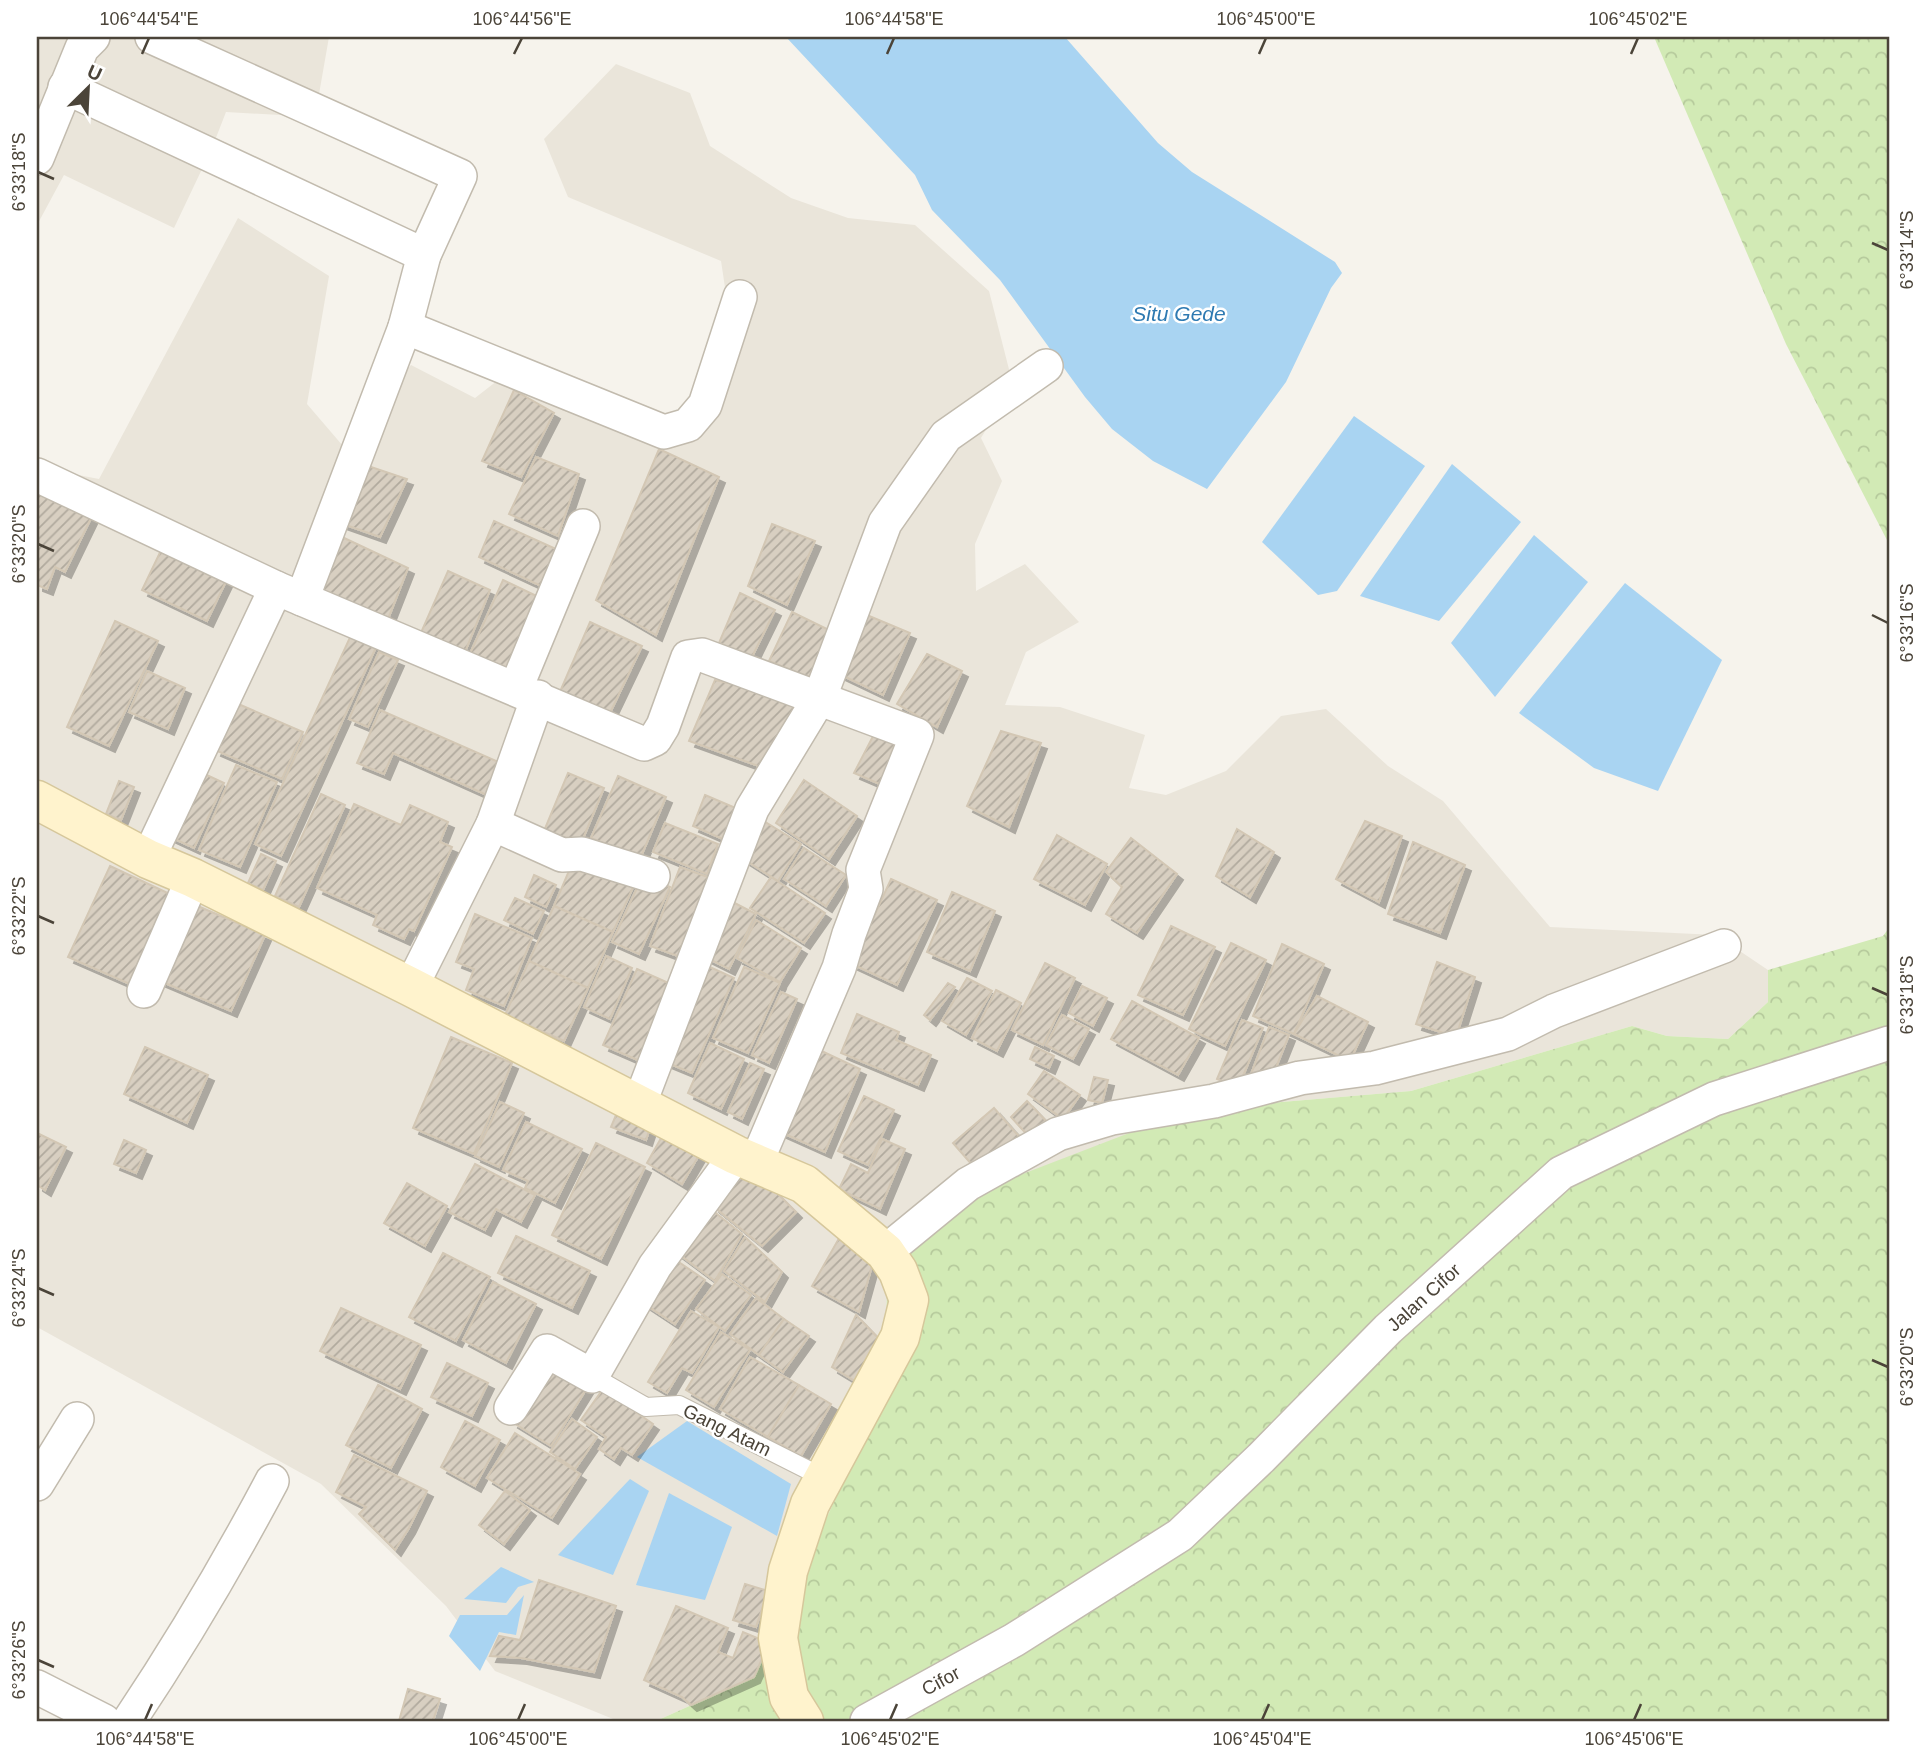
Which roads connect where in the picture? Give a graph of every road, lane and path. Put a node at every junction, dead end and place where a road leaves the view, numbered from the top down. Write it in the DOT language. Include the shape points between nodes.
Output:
graph roads {
  1 [pos="152,37"];
  2 [pos="78,41"];
  3 [pos="65,87"];
  4 [pos="37,158"];
  5 [pos="424,255"];
  6 [pos="740,297"];
  7 [pos="405,327"];
  8 [pos="1046,366"];
  9 [pos="37,475"];
  10 [pos="583,526"];
  11 [pos="289,593"];
  12 [pos="527,693"];
  13 [pos="820,697"];
  14 [pos="37,800"];
  15 [pos="493,824"];
  16 [pos="148,859"];
  17 [pos="653,876"];
  18 [pos="193,878"];
  19 [pos="1724,946"];
  20 [pos="411,987"];
  21 [pos="144,991"];
  22 [pos="1889,1043"];
  23 [pos="639,1105"];
  24 [pos="746,1159"];
  25 [pos="885,1252"];
  26 [pos="592,1376"];
  27 [pos="511,1408"];
  28 [pos="77,1419"];
  29 [pos="824,1478"];
  30 [pos="272,1480"];
  31 [pos="37,1485"];
  32 [pos="1014,1640"];
  33 [pos="37,1687"];
  34 [pos="104,1721"];
  35 [pos="128,1721"];
  36 [pos="804,1721"];
  37 [pos="867,1721"];
  1 -- 5 [label="street" via="460,176"];
  2 -- 3 [label="street"];
  3 -- 4 [label="street"];
  3 -- 5 [label="street"];
  5 -- 7 [label="street"];
  6 -- 7 [label="street" via="705,405 688,425 664,432"];
  7 -- 11 [label="street"];
  8 -- 13 [label="street" via="946,436 885,523"];
  9 -- 11 [label="street"];
  10 -- 12 [label="street"];
  11 -- 12 [label="street"];
  11 -- 16 [label="street"];
  12 -- 13 [label="street" via="644,744 655,739 663,726 688,657 702,655"];
  12 -- 15 [label="street"];
  13 -- 23 [label="street" via="752,808"];
  13 -- 24 [label="street" via="917,735 863,870 866,889 839,968"];
  14 -- 16 [label="street"];
  15 -- 17 [label="street" via="562,855 582,854"];
  15 -- 20 [label="street"];
  16 -- 18 [label="street"];
  18 -- 20 [label="street"];
  18 -- 21 [label="street"];
  19 -- 25 [label="street" via="1554,1011 1508,1034 1375,1068 1300,1078 1058,1134 968,1184"];
  20 -- 23 [label="street"];
  22 -- 32 [label="street, Jalan Cifor" via="1714,1099 1562,1173 1388,1329 1180,1535"];
  23 -- 24 [label="street"];
  24 -- 25 [label="street" via="804,1184"];
  24 -- 26 [label="street" via="655,1265"];
  25 -- 29 [label="street" via="909,1300 900,1337"];
  26 -- 27 [label="street" via="547,1351"];
  26 -- 29 [label="lane, Gang Atam" via="646,1407 679,1405"];
  28 -- 31 [label="street"];
  29 -- 36 [label="street" via="810,1504 788,1570 778,1638 789,1697"];
  30 -- 35 [label="street" via="177,1650"];
  32 -- 37 [label="street, Cifor"];
  33 -- 34 [label="street"];
}
